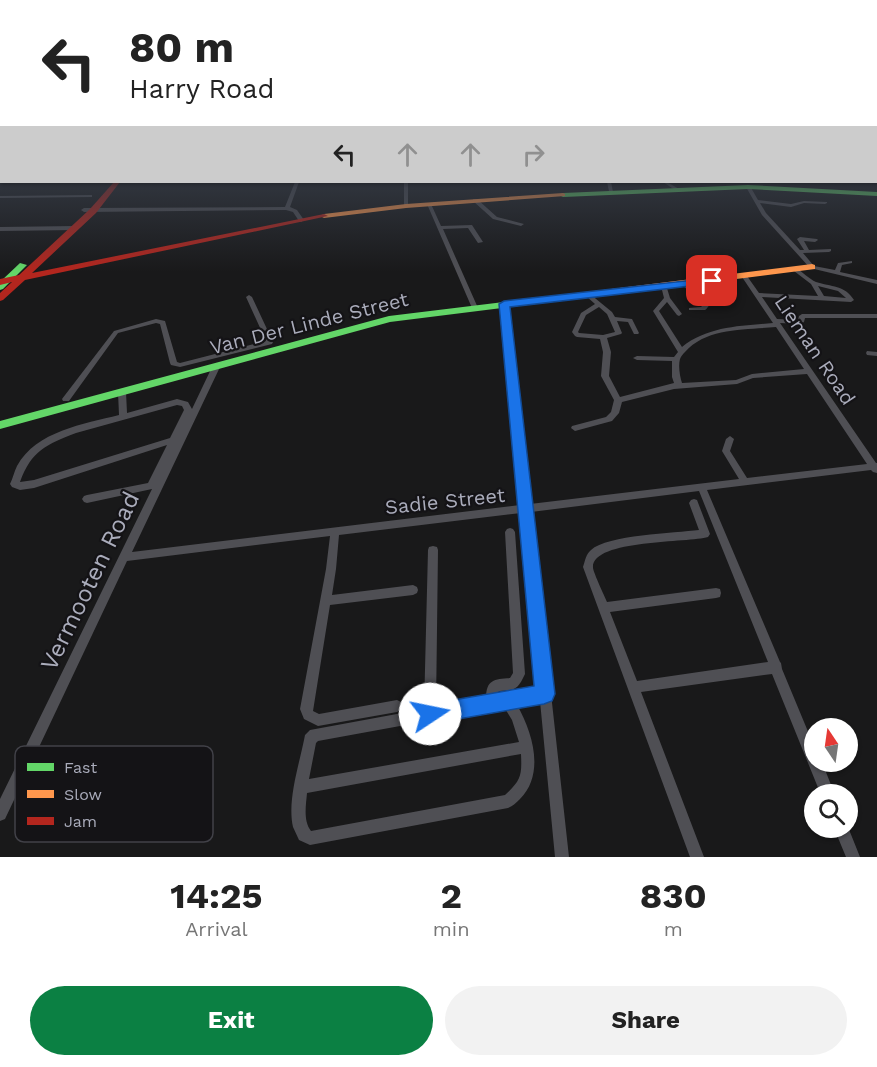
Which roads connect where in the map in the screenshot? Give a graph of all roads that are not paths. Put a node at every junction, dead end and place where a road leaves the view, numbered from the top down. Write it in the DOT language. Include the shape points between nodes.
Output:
graph roads {
  1 [pos="107,192"];
  2 [pos="293,192"];
  3 [pos="406,192"];
  4 [pos="552,192"];
  5 [pos="751,192"];
  6 [pos="840,192"];
  7 [pos="877,194"];
  8 [pos="90,196"];
  9 [pos="0,197"];
  10 [pos="475,200"];
  11 [pos="756,201"];
  12 [pos="825,203"];
  13 [pos="429,204"];
  14 [pos="406,206"];
  15 [pos="287,208"];
  16 [pos="88,210"];
  17 [pos="301,220"];
  18 [pos="521,224"];
  19 [pos="0,228"];
  20 [pos="70,228"];
  21 [pos="440,228"];
  22 [pos="815,240"];
  23 [pos="480,242"];
  24 [pos="829,250"];
  25 [pos="807,251"];
  26 [pos="798,252"];
  27 [pos="850,262"];
  28 [pos="812,267"];
  29 [pos="796,270"];
  30 [pos="837,272"];
  31 [pos="15,277"];
  32 [pos="745,277"];
  33 [pos="712,281"];
  34 [pos="877,282"];
  35 [pos="684,284"];
  36 [pos="813,284"];
  37 [pos="665,292"];
  38 [pos="588,295"];
  39 [pos="757,295"];
  40 [pos="249,297"];
  41 [pos="0,298"];
  42 [pos="824,298"];
  43 [pos="710,303"];
  44 [pos="504,304"];
  45 [pos="597,305"];
  46 [pos="475,308"];
  47 [pos="691,309"];
  48 [pos="678,314"];
  49 [pos="877,316"];
  50 [pos="614,319"];
  51 [pos="777,323"];
  52 [pos="636,333"];
  53 [pos="603,337"];
  54 [pos="681,352"];
  55 [pos="638,358"];
  56 [pos="676,359"];
  57 [pos="221,361"];
  58 [pos="809,371"];
  59 [pos="679,386"];
  60 [pos="122,392"];
  61 [pos="66,399"];
  62 [pos="618,400"];
  63 [pos="123,417"];
  64 [pos="0,425"];
  65 [pos="575,428"];
  66 [pos="730,439"];
  67 [pos="173,440"];
  68 [pos="876,468"];
  69 [pos="745,482"];
  70 [pos="702,488"];
  71 [pos="87,499"];
  72 [pos="694,503"];
  73 [pos="527,510"];
  74 [pos="335,531"];
  75 [pos="510,532"];
  76 [pos="433,550"];
  77 [pos="125,557"];
  78 [pos="413,590"];
  79 [pos="716,593"];
  80 [pos="325,601"];
  81 [pos="604,608"];
  82 [pos="777,667"];
  83 [pos="513,684"];
  84 [pos="634,687"];
  85 [pos="544,694"];
  86 [pos="504,700"];
  87 [pos="397,706"];
  88 [pos="430,714"];
  89 [pos="804,733"];
  90 [pos="33,746"];
  91 [pos="525,747"];
  92 [pos="15,783"];
  93 [pos="302,787"];
  94 [pos="0,814"];
  95 [pos="845,838"];
  96 [pos="562,857"];
  97 [pos="697,857"];
  98 [pos="852,857"];
  1 -- 16 [label="street"];
  2 -- 15 [label="street"];
  3 -- 14 [label="street"];
  4 -- 10 [label="street"];
  5 -- 11 [label="street"];
  6 -- 7 [label="street"];
  8 -- 9 [label="street"];
  10 -- 13 [label="street"];
  10 -- 18 [label="street" via="495,218"];
  11 -- 12 [label="street" via="791,206"];
  11 -- 26 [label="street"];
  13 -- 14 [label="street"];
  13 -- 21 [label="street"];
  14 -- 17 [label="street"];
  15 -- 16 [label="street"];
  15 -- 17 [label="street"];
  16 -- 20 [label="street"];
  17 -- 31 [label="street"];
  19 -- 20 [label="street"];
  20 -- 31 [label="street"];
  20 -- 31 [label="street"];
  21 -- 23 [label="street" via="470,226"];
  21 -- 46 [label="street"];
  22 -- 25 [label="street" via="800,239"];
  24 -- 25 [label="street"];
  25 -- 26 [label="street"];
  26 -- 28 [label="street"];
  27 -- 30 [label="street" via="840,264"];
  28 -- 29 [label="street, Van Der Linde Street"];
  28 -- 30 [label="street, Van Der Linde Street"];
  29 -- 32 [label="street, Van Der Linde Street"];
  29 -- 36 [label="street"];
  30 -- 34 [label="street, Van Der Linde Street"];
  31 -- 41 [label="street"];
  32 -- 33 [label="street, Van Der Linde Street"];
  32 -- 39 [label="street, Lieman Road"];
  33 -- 35 [label="street, Van Der Linde Street"];
  33 -- 43 [label="street" via="723,301"];
  35 -- 37 [label="street, Van Der Linde Street"];
  35 -- 43 [label="street"];
  36 -- 42 [label="street"];
  36 -- 42 [label="street" via="832,287 851,300"];
  37 -- 38 [label="street, Van Der Linde Street"];
  37 -- 48 [label="street"];
  37 -- 54 [label="street" via="656,311"];
  38 -- 44 [label="street, Van Der Linde Street"];
  38 -- 45 [label="street"];
  39 -- 42 [label="street"];
  39 -- 51 [label="street, Lieman Road"];
  40 -- 57 [label="street" via="270,342"];
  43 -- 47 [label="street" via="703,309"];
  44 -- 46 [label="street, Van Der Linde Street"];
  44 -- 73 [label="street"];
  45 -- 50 [label="street"];
  45 -- 53 [label="street" via="583,314 575,332 582,337"];
  46 -- 57 [label="street, Van Der Linde Street" via="376,322"];
  49 -- 51 [label="street" via="826,314 802,316 801,322"];
  50 -- 52 [label="street" via="630,320"];
  50 -- 53 [label="street" via="620,333"];
  51 -- 54 [label="street" via="711,333"];
  51 -- 58 [label="street, Lieman Road"];
  53 -- 62 [label="street" via="607,352 604,376"];
  54 -- 56 [label="street"];
  55 -- 56 [label="street"];
  56 -- 59 [label="street"];
  57 -- 60 [label="street, Van Der Linde Street"];
  57 -- 61 [label="street" via="176,364 161,321 120,330"];
  57 -- 77 [label="street, Vermooten Road"];
  58 -- 59 [label="street"];
  58 -- 68 [label="street, Lieman Road"];
  59 -- 62 [label="street"];
  60 -- 63 [label="street"];
  60 -- 64 [label="street, Van Der Linde Street"];
  62 -- 65 [label="street" via="609,419"];
  63 -- 67 [label="street" via="177,402 186,404 188,410"];
  63 -- 67 [label="street" via="38,445 25,458 15,484 34,484"];
  66 -- 69 [label="street" via="726,451"];
  67 -- 71 [label="street" via="147,489"];
  68 -- 69 [label="street, Sadie Street"];
  69 -- 70 [label="street, Sadie Street"];
  70 -- 73 [label="street, Sadie Street"];
  70 -- 82 [label="street"];
  72 -- 81 [label="street" via="705,534 619,544 599,549 591,556 588,567"];
  73 -- 74 [label="street, Sadie Street"];
  73 -- 85 [label="street"];
  74 -- 77 [label="street, Sadie Street"];
  74 -- 80 [label="street"];
  75 -- 83 [label="street" via="519,664"];
  76 -- 88 [label="street"];
  77 -- 90 [label="street, Vermooten Road"];
  78 -- 80 [label="street"];
  79 -- 81 [label="street"];
  80 -- 87 [label="street" via="306,702 308,715 318,720"];
  81 -- 84 [label="street"];
  82 -- 84 [label="street"];
  82 -- 89 [label="street"];
  83 -- 86 [label="street"];
  83 -- 86 [label="street" via="492,689"];
  84 -- 97 [label="street"];
  85 -- 86 [label="street"];
  85 -- 96 [label="street"];
  86 -- 88 [label="street"];
  86 -- 91 [label="street" via="517,712"];
  88 -- 93 [label="street" via="315,735 310,740"];
  91 -- 93 [label="street"];
  91 -- 93 [label="street" via="526,778 502,804 310,838 304,835 299,823"];
  92 -- 94 [label="street, Vermooten Road"];
  95 -- 98 [label="street"];
}
